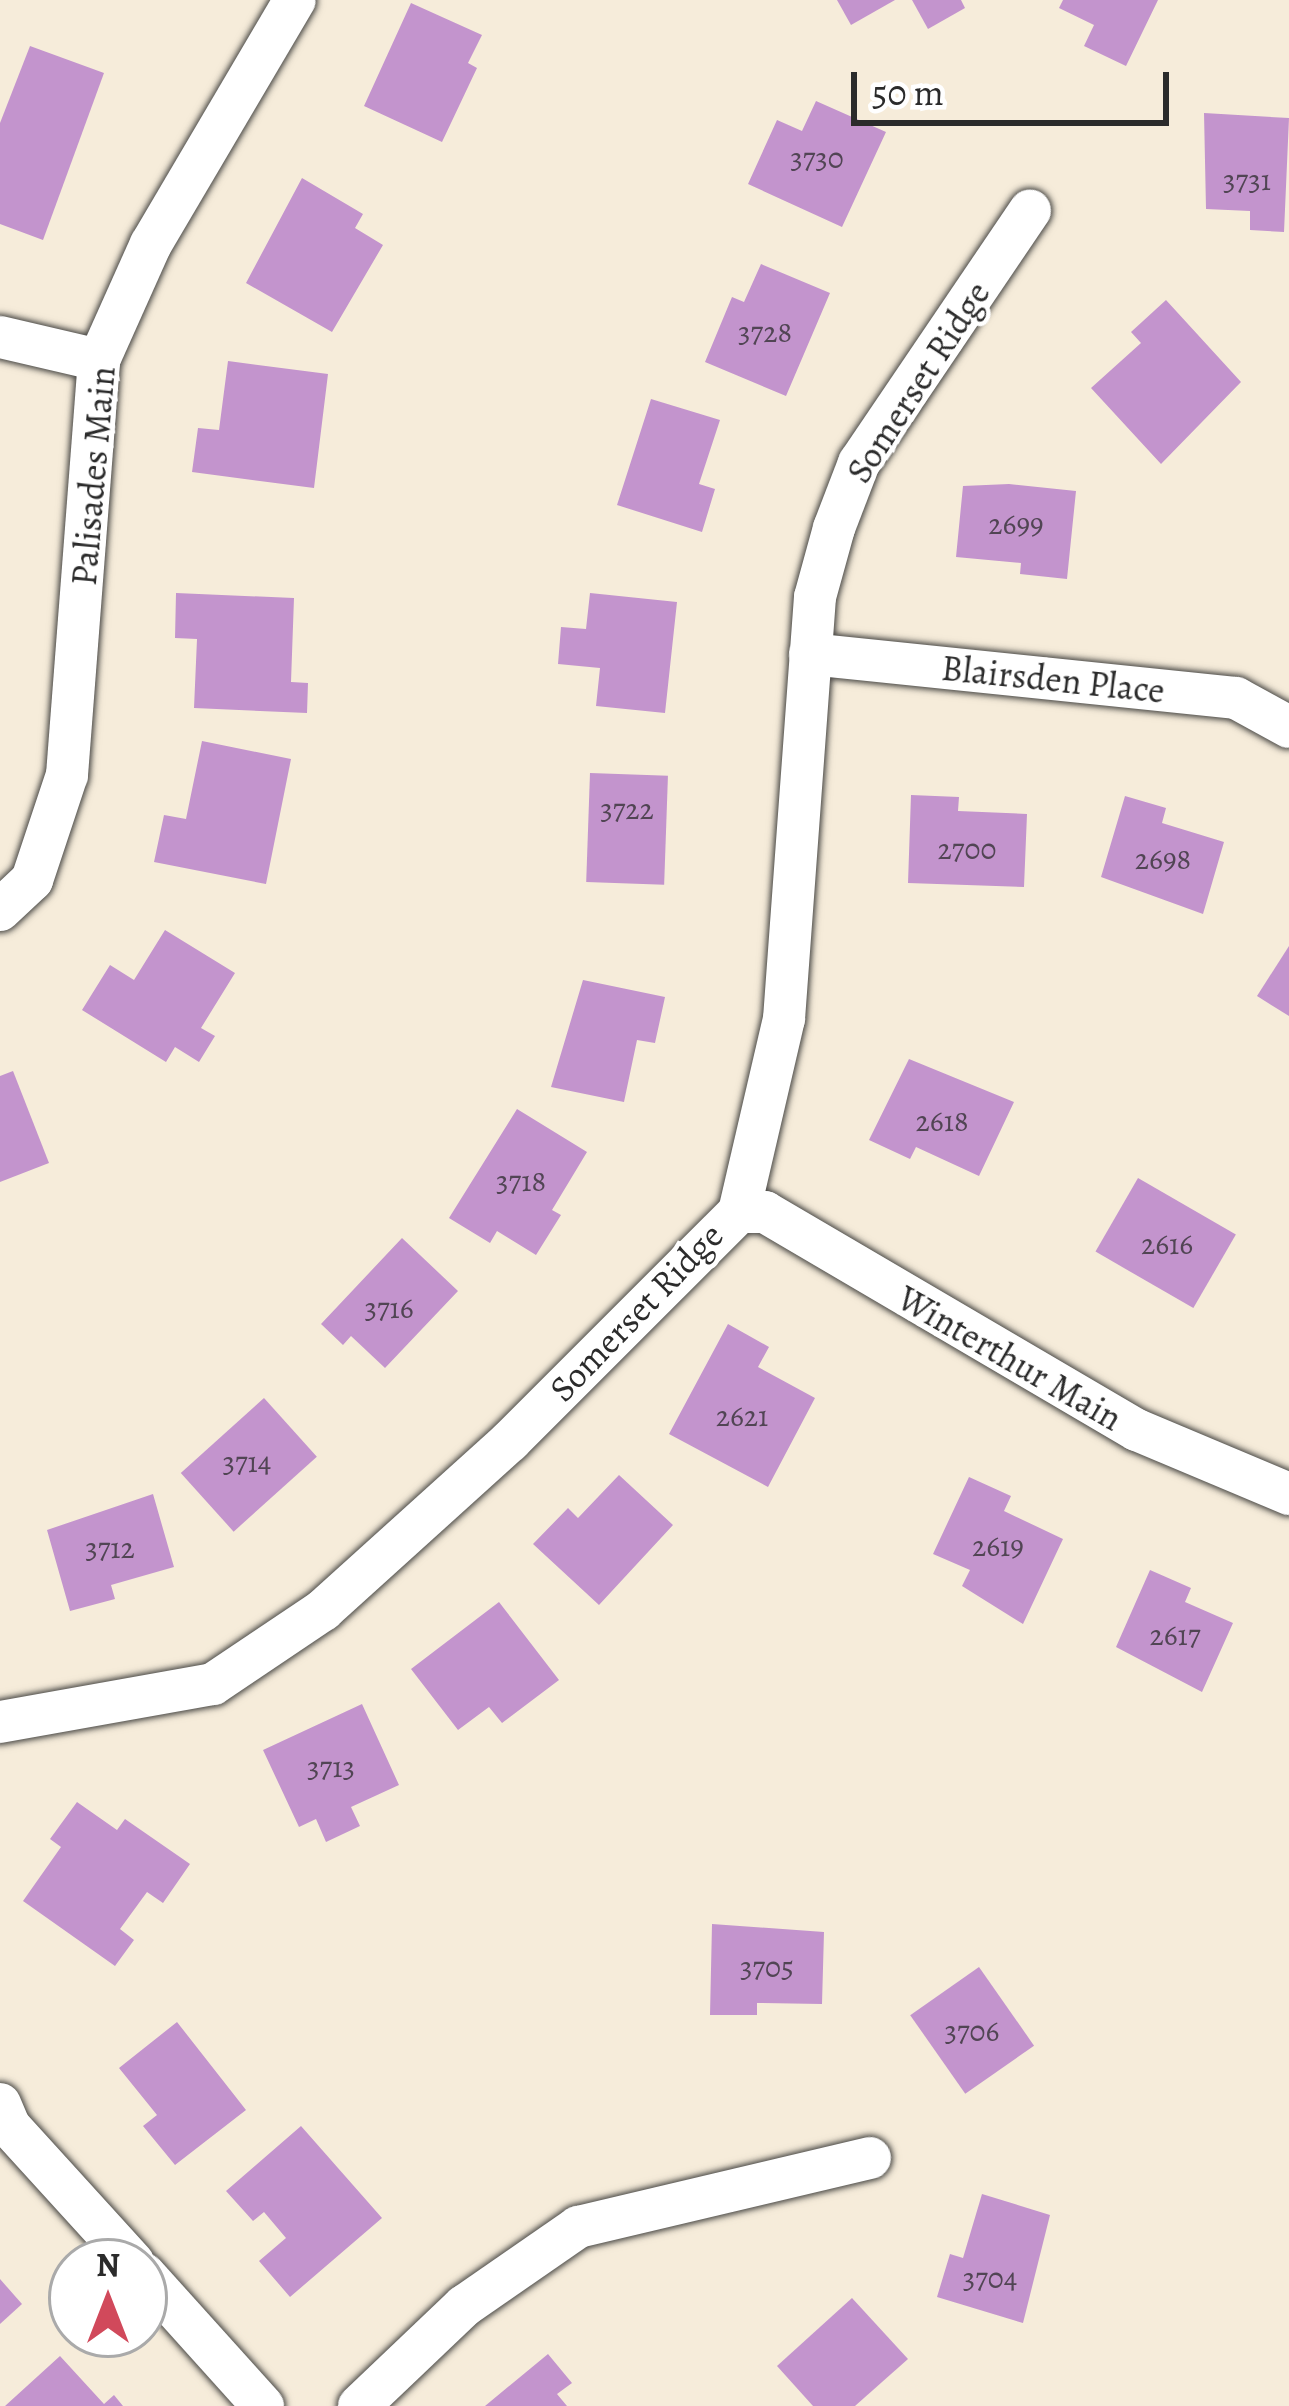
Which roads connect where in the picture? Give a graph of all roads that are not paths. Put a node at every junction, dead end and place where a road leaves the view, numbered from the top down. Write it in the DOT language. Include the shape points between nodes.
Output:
graph roads {
  1 [pos="295,0"];
  2 [pos="1030,210"];
  3 [pos="0,337"];
  4 [pos="99,360"];
  5 [pos="810,654"];
  6 [pos="1289,727"];
  7 [pos="0,910"];
  8 [pos="739,1212"];
  9 [pos="1289,1494"];
  10 [pos="0,1722"];
  11 [pos="0,2104"];
  12 [pos="870,2158"];
  13 [pos="111,2238"];
  14 [pos="168,2301"];
  15 [pos="263,2406"];
  16 [pos="359,2406"];
  1 -- 4 [label="street, Palisades Main" via="151,244"];
  2 -- 5 [label="street, Somerset Ridge" via="859,463 815,597"];
  3 -- 4 [label="street"];
  4 -- 7 [label="street, Palisades Main" via="67,775 32,880"];
  5 -- 6 [label="street, Blairsden Place" via="1236,698"];
  5 -- 8 [label="street, Somerset Ridge" via="784,1019"];
  8 -- 9 [label="street, Winterthur Main" via="765,1212 1137,1430"];
  8 -- 10 [label="street, Somerset Ridge" via="510,1441 304,1622 213,1684"];
  11 -- 13 [label="street" via="10,2127"];
  12 -- 16 [label="street" via="578,2228 464,2306"];
  14 -- 15 [label="street"];
}
